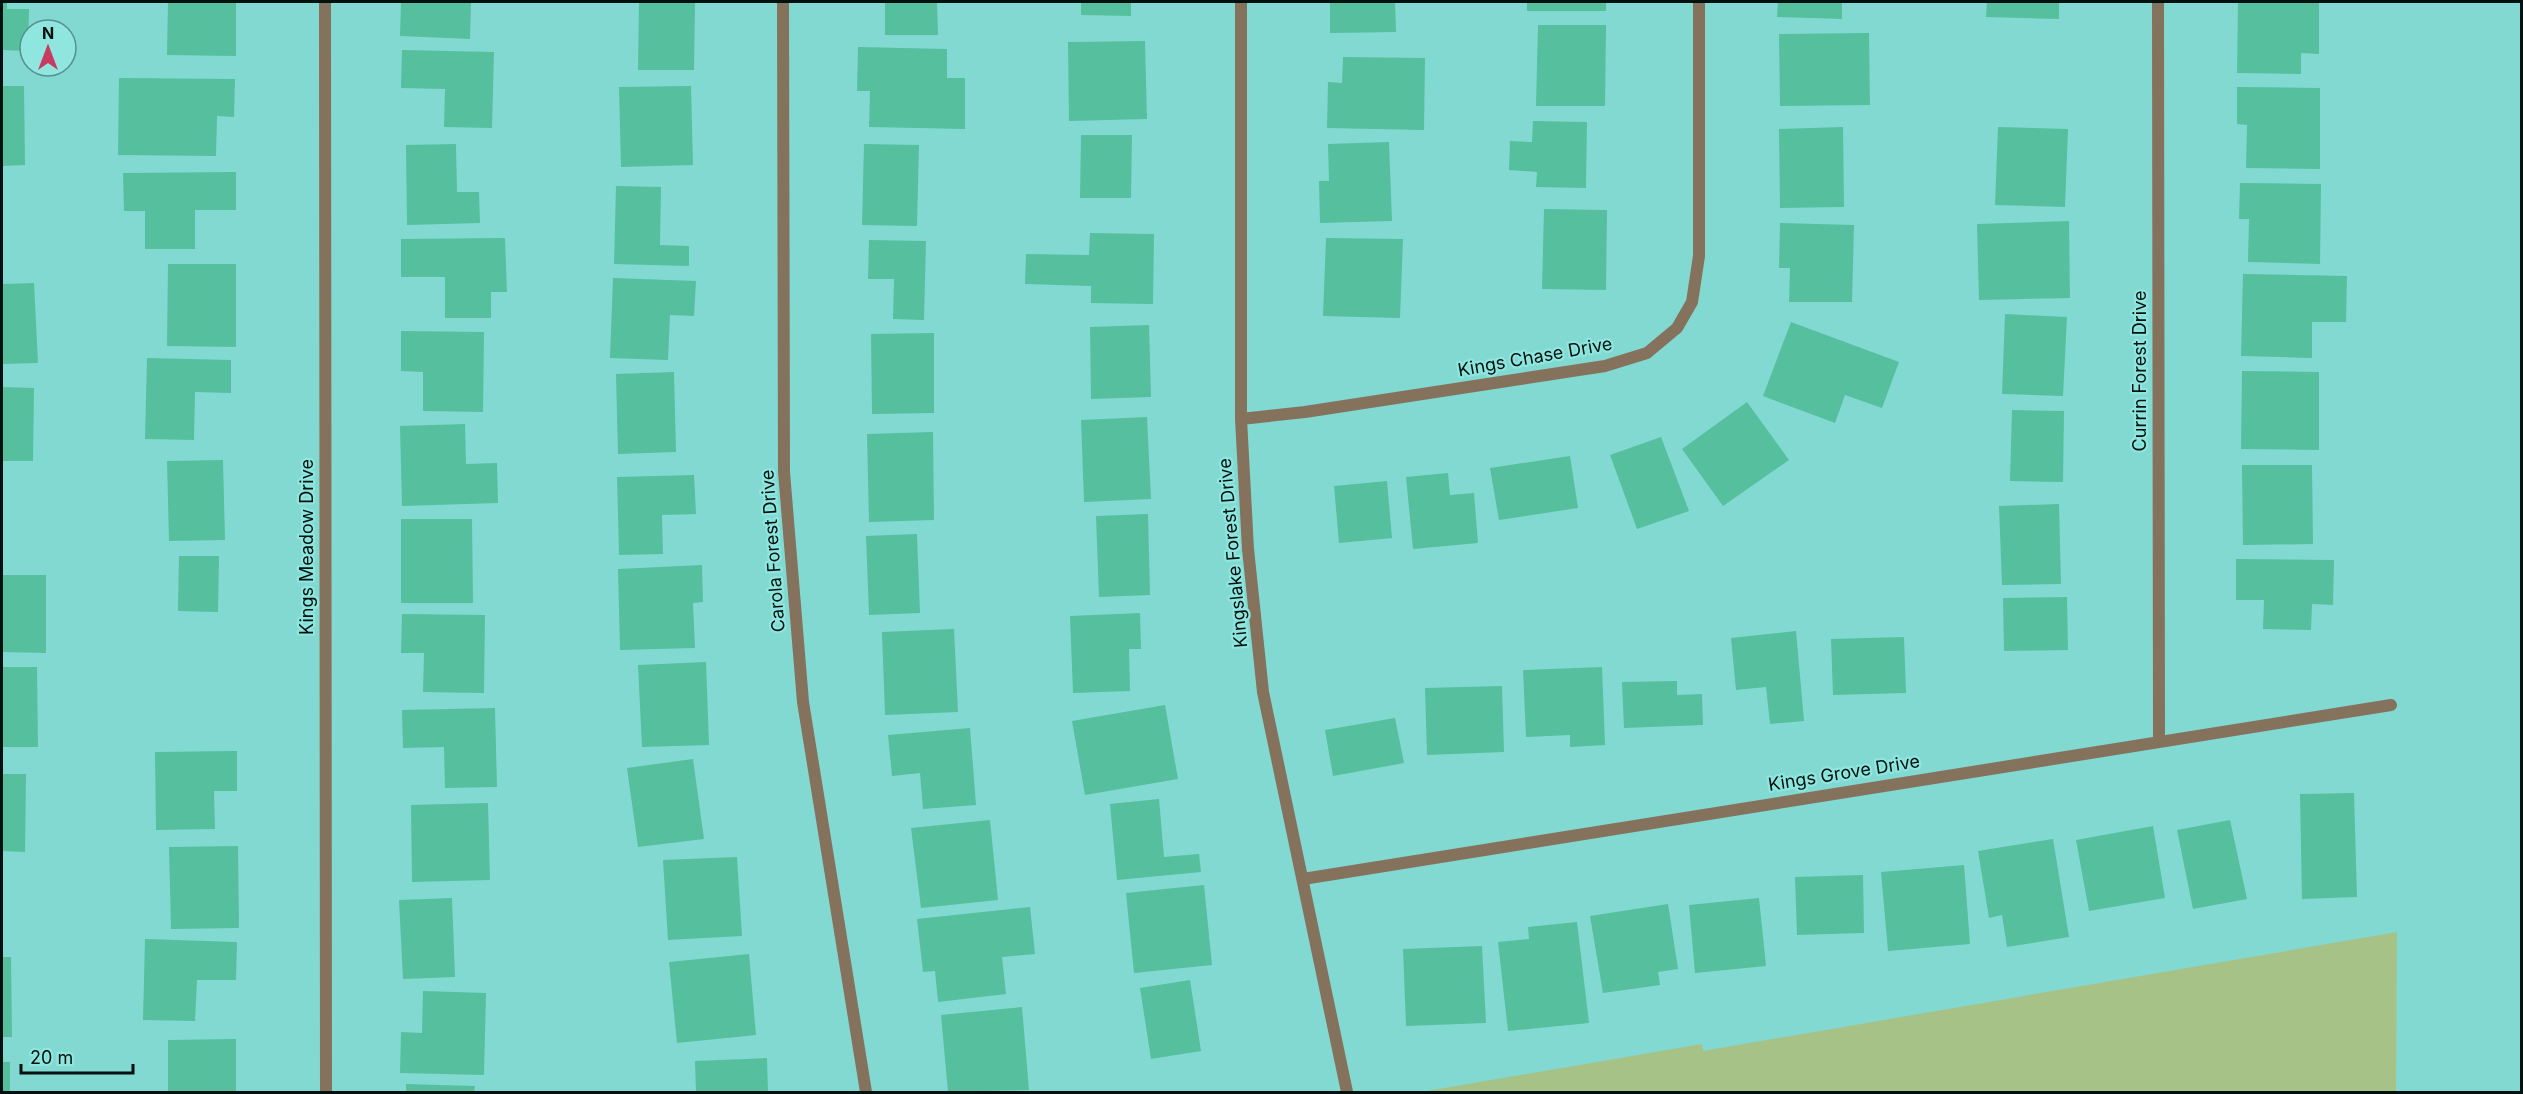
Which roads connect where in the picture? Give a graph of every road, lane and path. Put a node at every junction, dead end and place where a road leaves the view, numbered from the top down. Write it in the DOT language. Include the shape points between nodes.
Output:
graph roads {
  1 [pos="325,2"];
  2 [pos="783,2"];
  3 [pos="1241,2"];
  4 [pos="1699,2"];
  5 [pos="2158,2"];
  6 [pos="1241,419"];
  7 [pos="2391,705"];
  8 [pos="2159,741"];
  9 [pos="1303,879"];
  10 [pos="326,1092"];
  11 [pos="867,1092"];
  12 [pos="1347,1092"];
  1 -- 10 [label="street, Kings Meadow Drive"];
  2 -- 11 [label="street, Carola Forest Drive" via="784,472 803,702"];
  3 -- 6 [label="street, Kingslake Forest Drive"];
  4 -- 6 [label="street, Kings Chase Drive" via="1699,256 1692,302 1677,328 1647,353 1605,366 1317,411"];
  5 -- 8 [label="street, Currin Forest Drive"];
  6 -- 9 [label="street, Kingslake Forest Drive" via="1248,549 1263,692"];
  7 -- 8 [label="street, Kings Grove Drive"];
  8 -- 9 [label="street, Kings Grove Drive"];
  9 -- 12 [label="street, Kingslake Forest Drive"];
}
